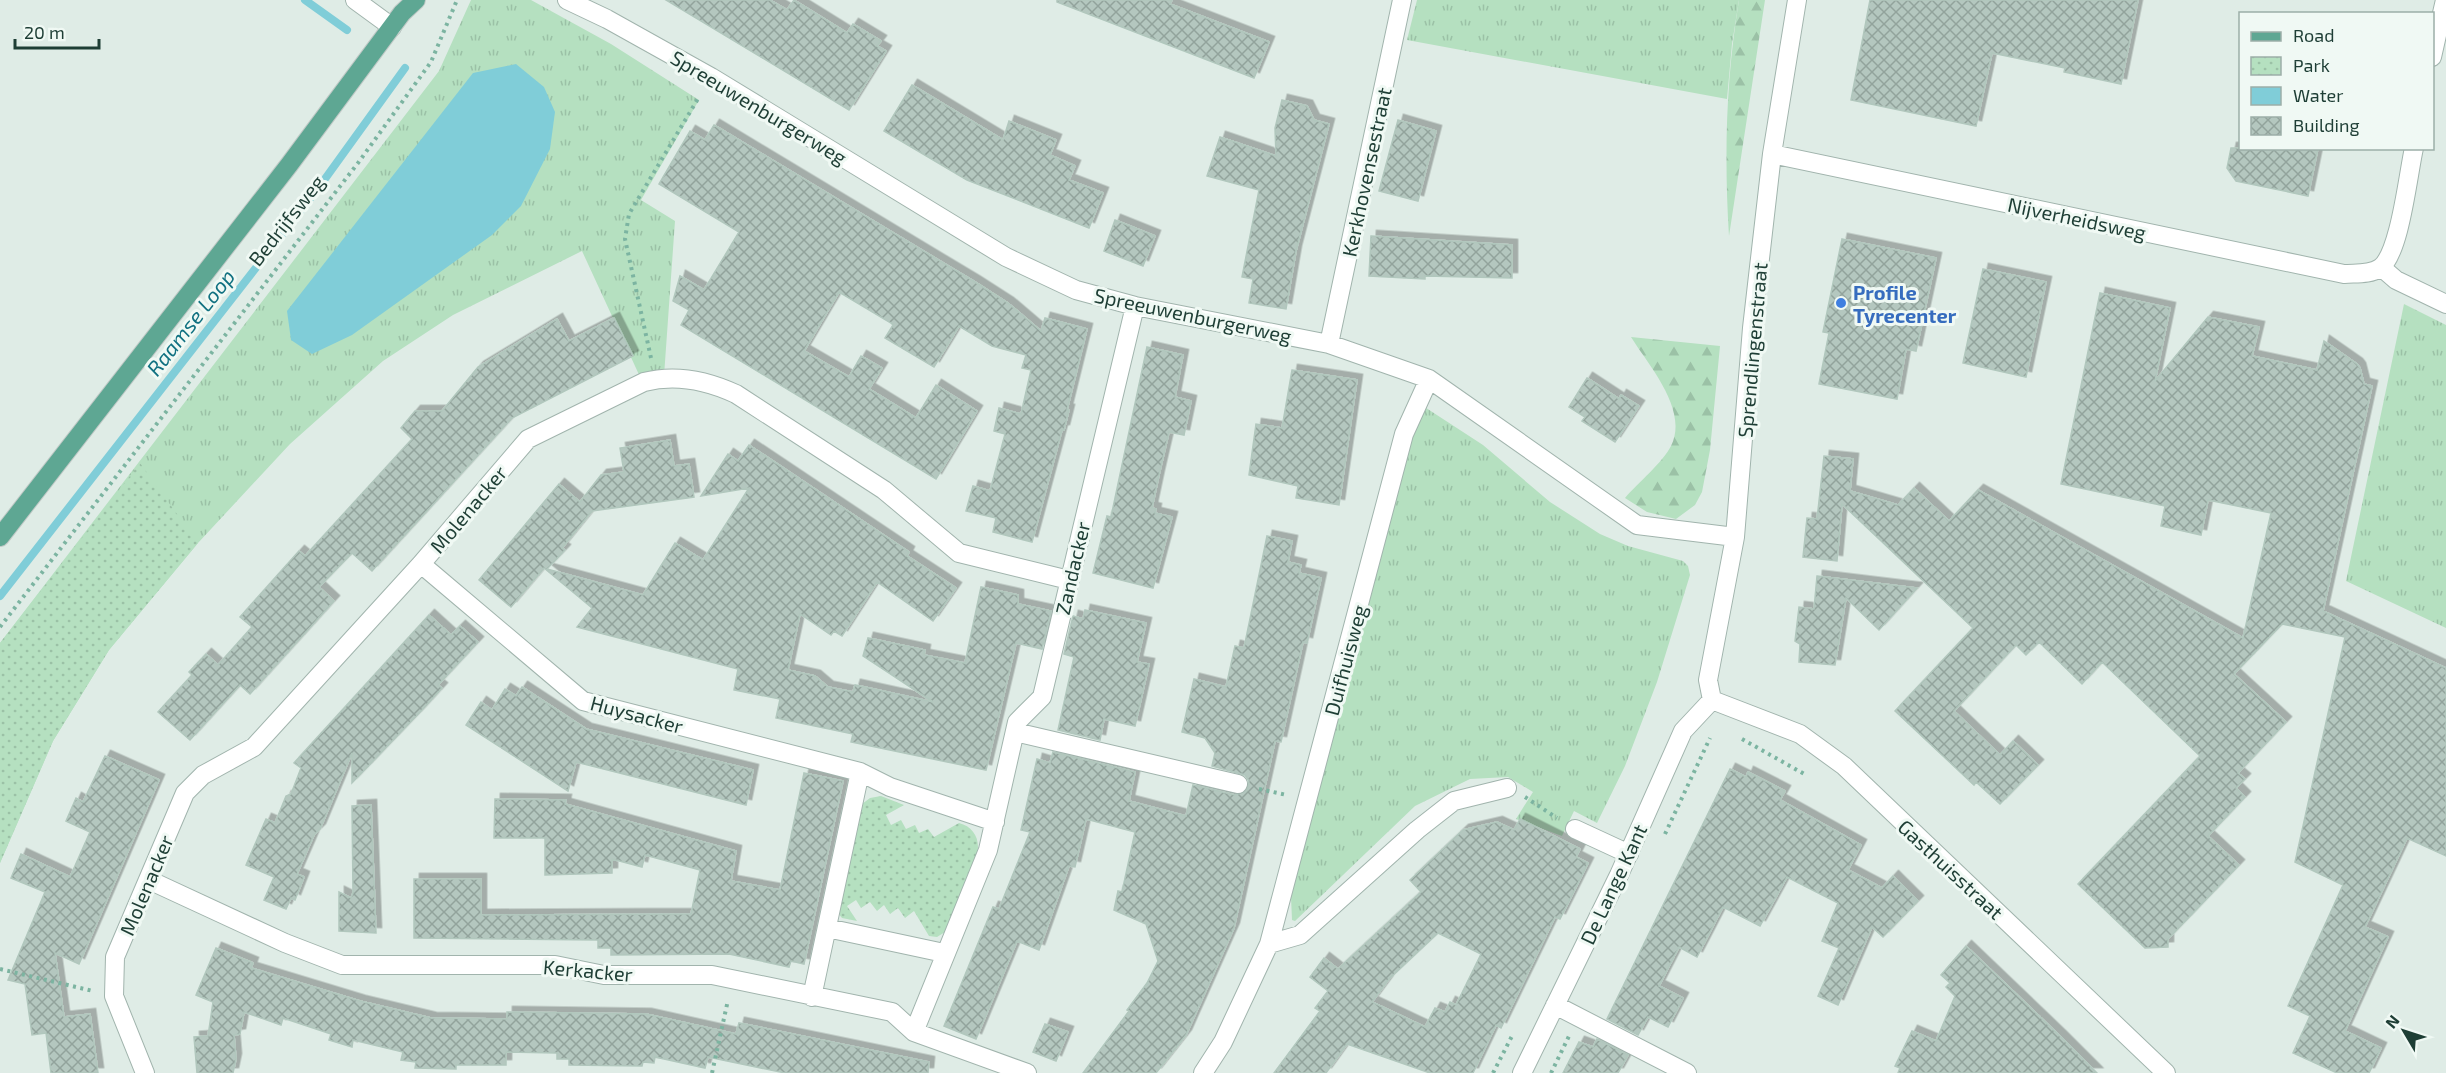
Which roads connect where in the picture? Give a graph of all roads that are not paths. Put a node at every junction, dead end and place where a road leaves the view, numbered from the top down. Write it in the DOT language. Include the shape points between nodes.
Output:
graph roads {
  1 [pos="355,0"];
  2 [pos="416,0"];
  3 [pos="567,0"];
  4 [pos="1402,0"];
  5 [pos="1797,0"];
  6 [pos="2445,0"];
  7 [pos="400,13"];
  8 [pos="2434,52"];
  9 [pos="2414,150"];
  10 [pos="1773,154"];
  11 [pos="2381,267"];
  12 [pos="2446,304"];
  13 [pos="1135,306"];
  14 [pos="1329,344"];
  15 [pos="1429,379"];
  16 [pos="0,537"];
  17 [pos="1735,537"];
  18 [pos="421,564"];
  19 [pos="1069,580"];
  20 [pos="1712,700"];
  21 [pos="1015,732"];
  22 [pos="860,772"];
  23 [pos="1238,784"];
  24 [pos="1507,789"];
  25 [pos="996,822"];
  26 [pos="1575,829"];
  27 [pos="1629,855"];
  28 [pos="149,880"];
  29 [pos="827,928"];
  30 [pos="1269,944"];
  31 [pos="944,953"];
  32 [pos="812,997"];
  33 [pos="1555,1005"];
  34 [pos="914,1032"];
  35 [pos="145,1073"];
  36 [pos="1027,1073"];
  37 [pos="1203,1073"];
  38 [pos="1522,1073"];
  39 [pos="1687,1073"];
  40 [pos="2166,1073"];
  1 -- 7 [label="street"];
  2 -- 7 [label="main road, Bedrijfsweg"];
  3 -- 13 [label="street, Spreeuwenburgerweg" via="711,77 1006,257 1076,290"];
  4 -- 14 [label="street, Kerkhovensestraat"];
  5 -- 10 [label="street, Sprendlingenstraat"];
  6 -- 8 [label="street"];
  7 -- 16 [label="main road, Bedrijfsweg" via="289,165"];
  9 -- 11 [label="street" via="2394,244"];
  10 -- 11 [label="street, Nijverheidsweg" via="2344,274 2369,273"];
  10 -- 17 [label="street, Sprendlingenstraat" via="1752,328"];
  11 -- 12 [label="street" via="2396,280"];
  13 -- 14 [label="street, Spreeuwenburgerweg"];
  13 -- 19 [label="street, Zandacker"];
  14 -- 15 [label="street, Spreeuwenburgerweg"];
  15 -- 17 [label="street, Spreeuwenburgerweg" via="1637,525"];
  15 -- 30 [label="street, Duifhuisweg" via="1404,434"];
  17 -- 20 [label="street, Sprendlingenstraat" via="1708,680"];
  18 -- 19 [label="street, Molenacker" via="528,439 625,389 655,379 712,383 736,394 884,490 959,553"];
  18 -- 22 [label="street, Huysacker" via="583,701"];
  18 -- 28 [label="street, Molenacker" via="254,747 203,775 185,794"];
  19 -- 21 [label="street, Zandacker" via="1042,697 1017,723"];
  20 -- 27 [label="street, De Lange Kant" via="1683,731"];
  20 -- 40 [label="street, Gasthuisstraat" via="1800,734 1844,766"];
  21 -- 23 [label="street"];
  21 -- 25 [label="street, Zandacker"];
  22 -- 25 [label="street" via="890,788"];
  22 -- 29 [label="street"];
  24 -- 30 [label="street" via="1454,801 1300,935"];
  25 -- 31 [label="street, Zandacker"];
  26 -- 27 [label="street"];
  27 -- 33 [label="street, De Lange Kant"];
  28 -- 32 [label="street, Kerkacker" via="342,965 555,965 604,975 712,975"];
  28 -- 35 [label="street, Molenacker" via="115,957 114,996"];
  29 -- 31 [label="street"];
  29 -- 32 [label="street"];
  30 -- 37 [label="street, Duifhuisweg" via="1223,1042"];
  31 -- 34 [label="street, Zandacker"];
  32 -- 34 [label="street, Kerkacker" via="892,1012"];
  33 -- 38 [label="street, De Lange Kant"];
  33 -- 39 [label="street"];
  34 -- 36 [label="street, Kerkacker"];
}
